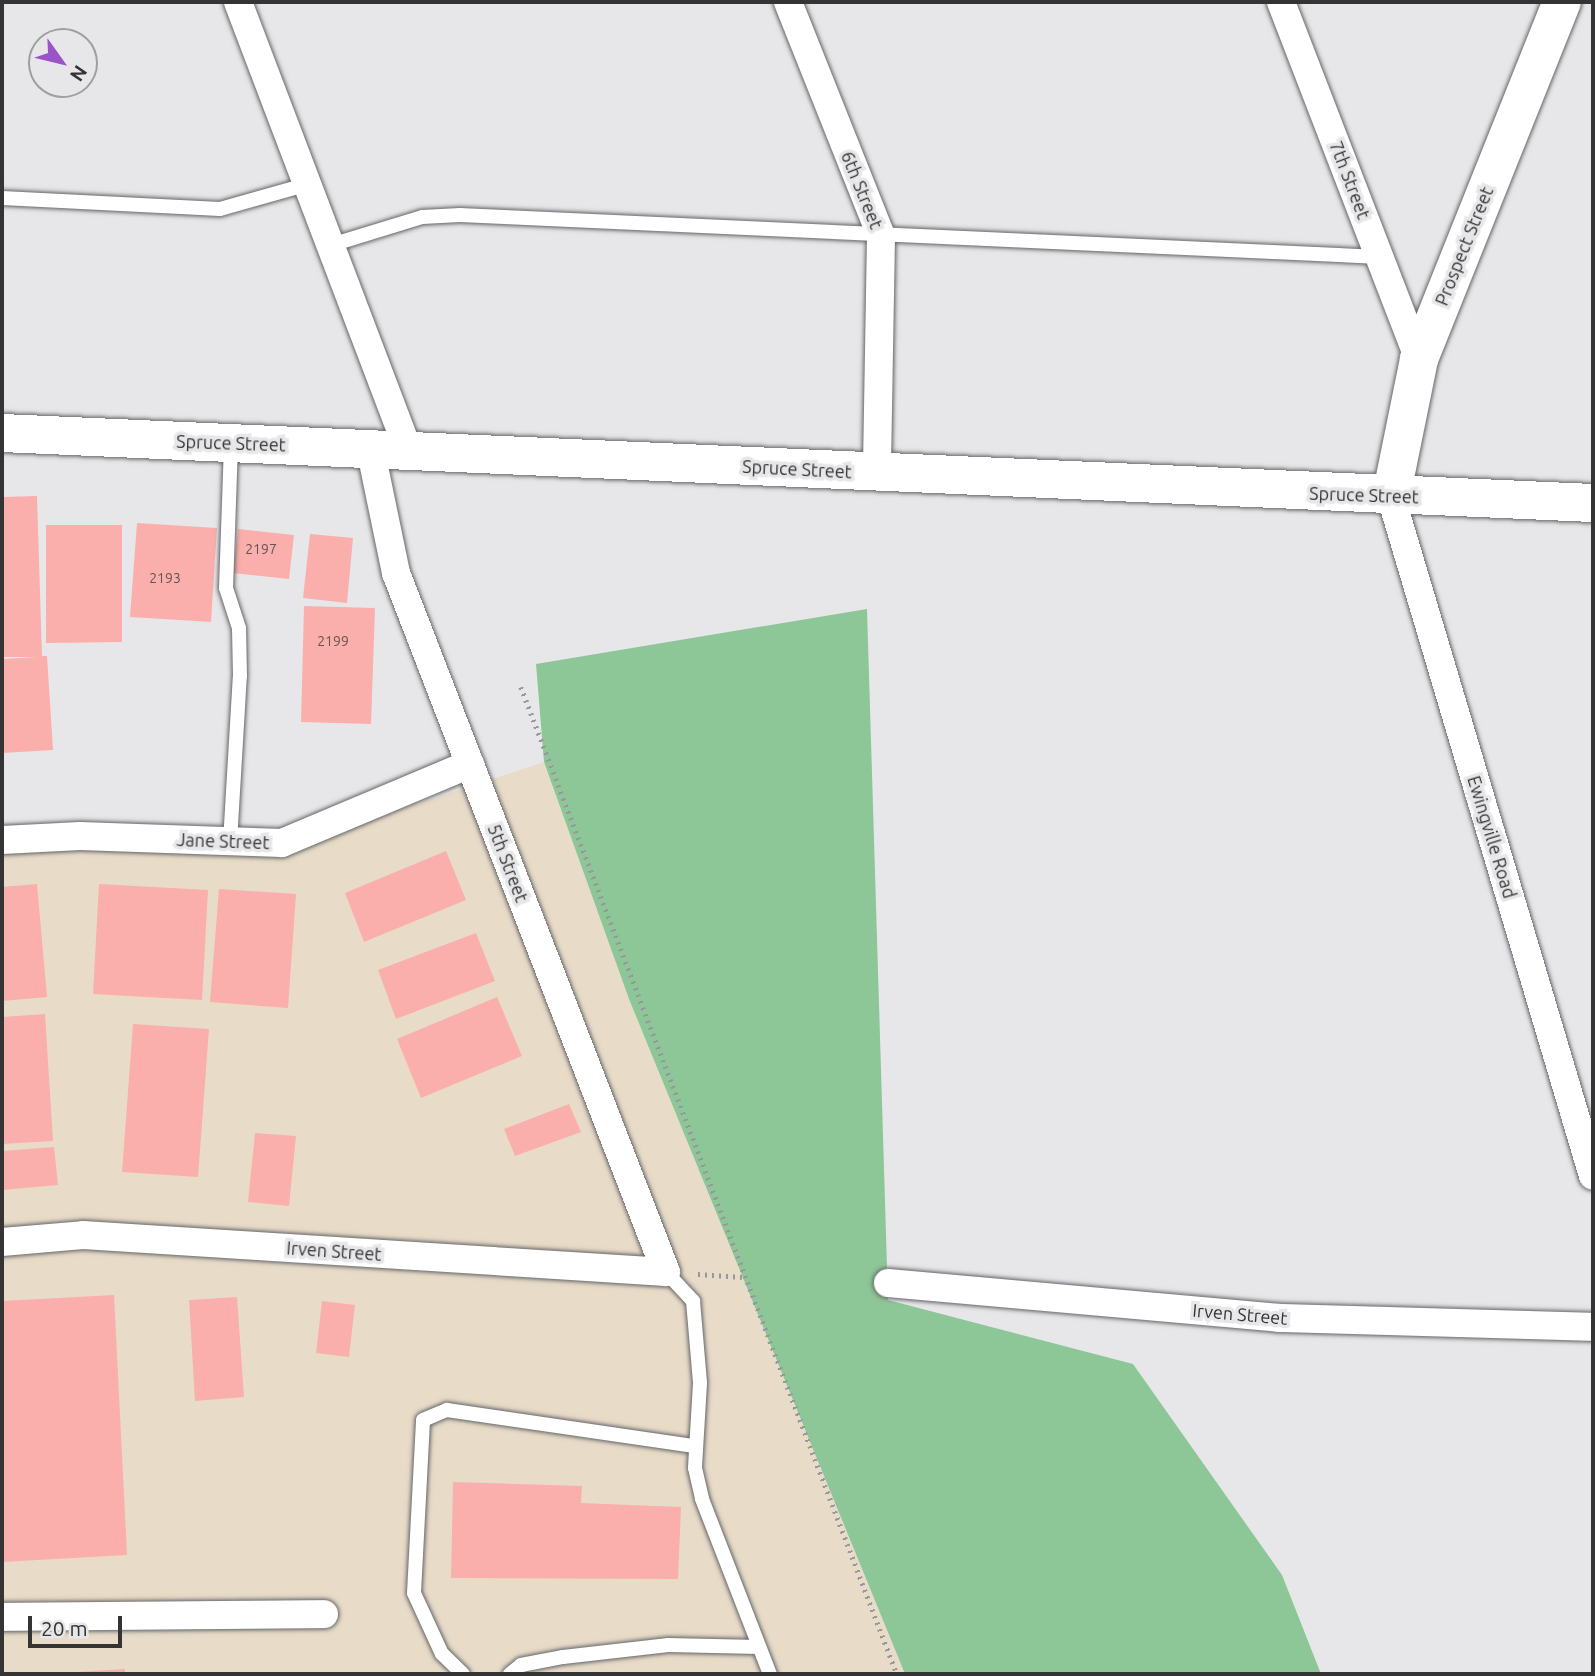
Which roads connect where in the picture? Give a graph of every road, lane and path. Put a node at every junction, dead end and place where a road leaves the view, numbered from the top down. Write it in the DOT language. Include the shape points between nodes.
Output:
graph roads {
  1 [pos="238,2"];
  2 [pos="788,2"];
  3 [pos="1280,2"];
  4 [pos="1562,2"];
  5 [pos="309,184"];
  6 [pos="2,198"];
  7 [pos="881,236"];
  8 [pos="331,245"];
  9 [pos="1380,257"];
  10 [pos="1419,359"];
  11 [pos="2,433"];
  12 [pos="231,443"];
  13 [pos="370,448"];
  14 [pos="408,450"];
  15 [pos="877,473"];
  16 [pos="1391,497"];
  17 [pos="1593,503"];
  18 [pos="521,687"];
  19 [pos="470,764"];
  20 [pos="2,840"];
  21 [pos="230,842"];
  22 [pos="1593,1176"];
  23 [pos="2,1242"];
  24 [pos="666,1272"];
  25 [pos="742,1277"];
  26 [pos="888,1283"];
  27 [pos="1593,1326"];
  28 [pos="694,1446"];
  29 [pos="324,1614"];
  30 [pos="2,1617"];
  31 [pos="759,1647"];
  32 [pos="463,1674"];
  33 [pos="510,1674"];
  34 [pos="770,1674"];
  35 [pos="897,1674"];
  1 -- 5 [label="street"];
  2 -- 7 [label="street, 6th Street"];
  3 -- 9 [label="street, 7th Street"];
  4 -- 10 [label="street, Prospect Street"];
  5 -- 6 [label="lane" via="220,209"];
  5 -- 8 [label="street"];
  7 -- 8 [label="lane" via="460,215 422,217"];
  7 -- 9 [label="lane"];
  7 -- 15 [label="street, 6th Street"];
  8 -- 14 [label="street"];
  9 -- 10 [label="street, 7th Street"];
  10 -- 16 [label="street, Prospect Street"];
  11 -- 12 [label="street, Spruce Street"];
  12 -- 13 [label="street, Spruce Street"];
  12 -- 21 [label="lane" via="226,588 239,628 240,676"];
  13 -- 14 [label="street, Spruce Street"];
  13 -- 19 [label="street, 5th Street" via="396,573"];
  14 -- 15 [label="street, Spruce Street"];
  15 -- 16 [label="street, Spruce Street"];
  16 -- 17 [label="street, Spruce Street"];
  16 -- 22 [label="street, Ewingville Road"];
  18 -- 25 [label="path"];
  19 -- 21 [label="street, Jane Street" via="282,843"];
  19 -- 24 [label="street, 5th Street"];
  20 -- 21 [label="street, Jane Street" via="79,836"];
  23 -- 24 [label="street, Irven Street" via="83,1235"];
  24 -- 25 [label="path"];
  24 -- 28 [label="lane" via="693,1301 701,1383"];
  25 -- 35 [label="path"];
  26 -- 27 [label="street, Irven Street" via="1279,1318"];
  28 -- 31 [label="lane" via="702,1499"];
  28 -- 32 [label="lane" via="447,1410 423,1420 414,1593 442,1654"];
  29 -- 30 [label="street"];
  31 -- 33 [label="lane" via="668,1645 520,1665"];
  31 -- 34 [label="lane"];
}
